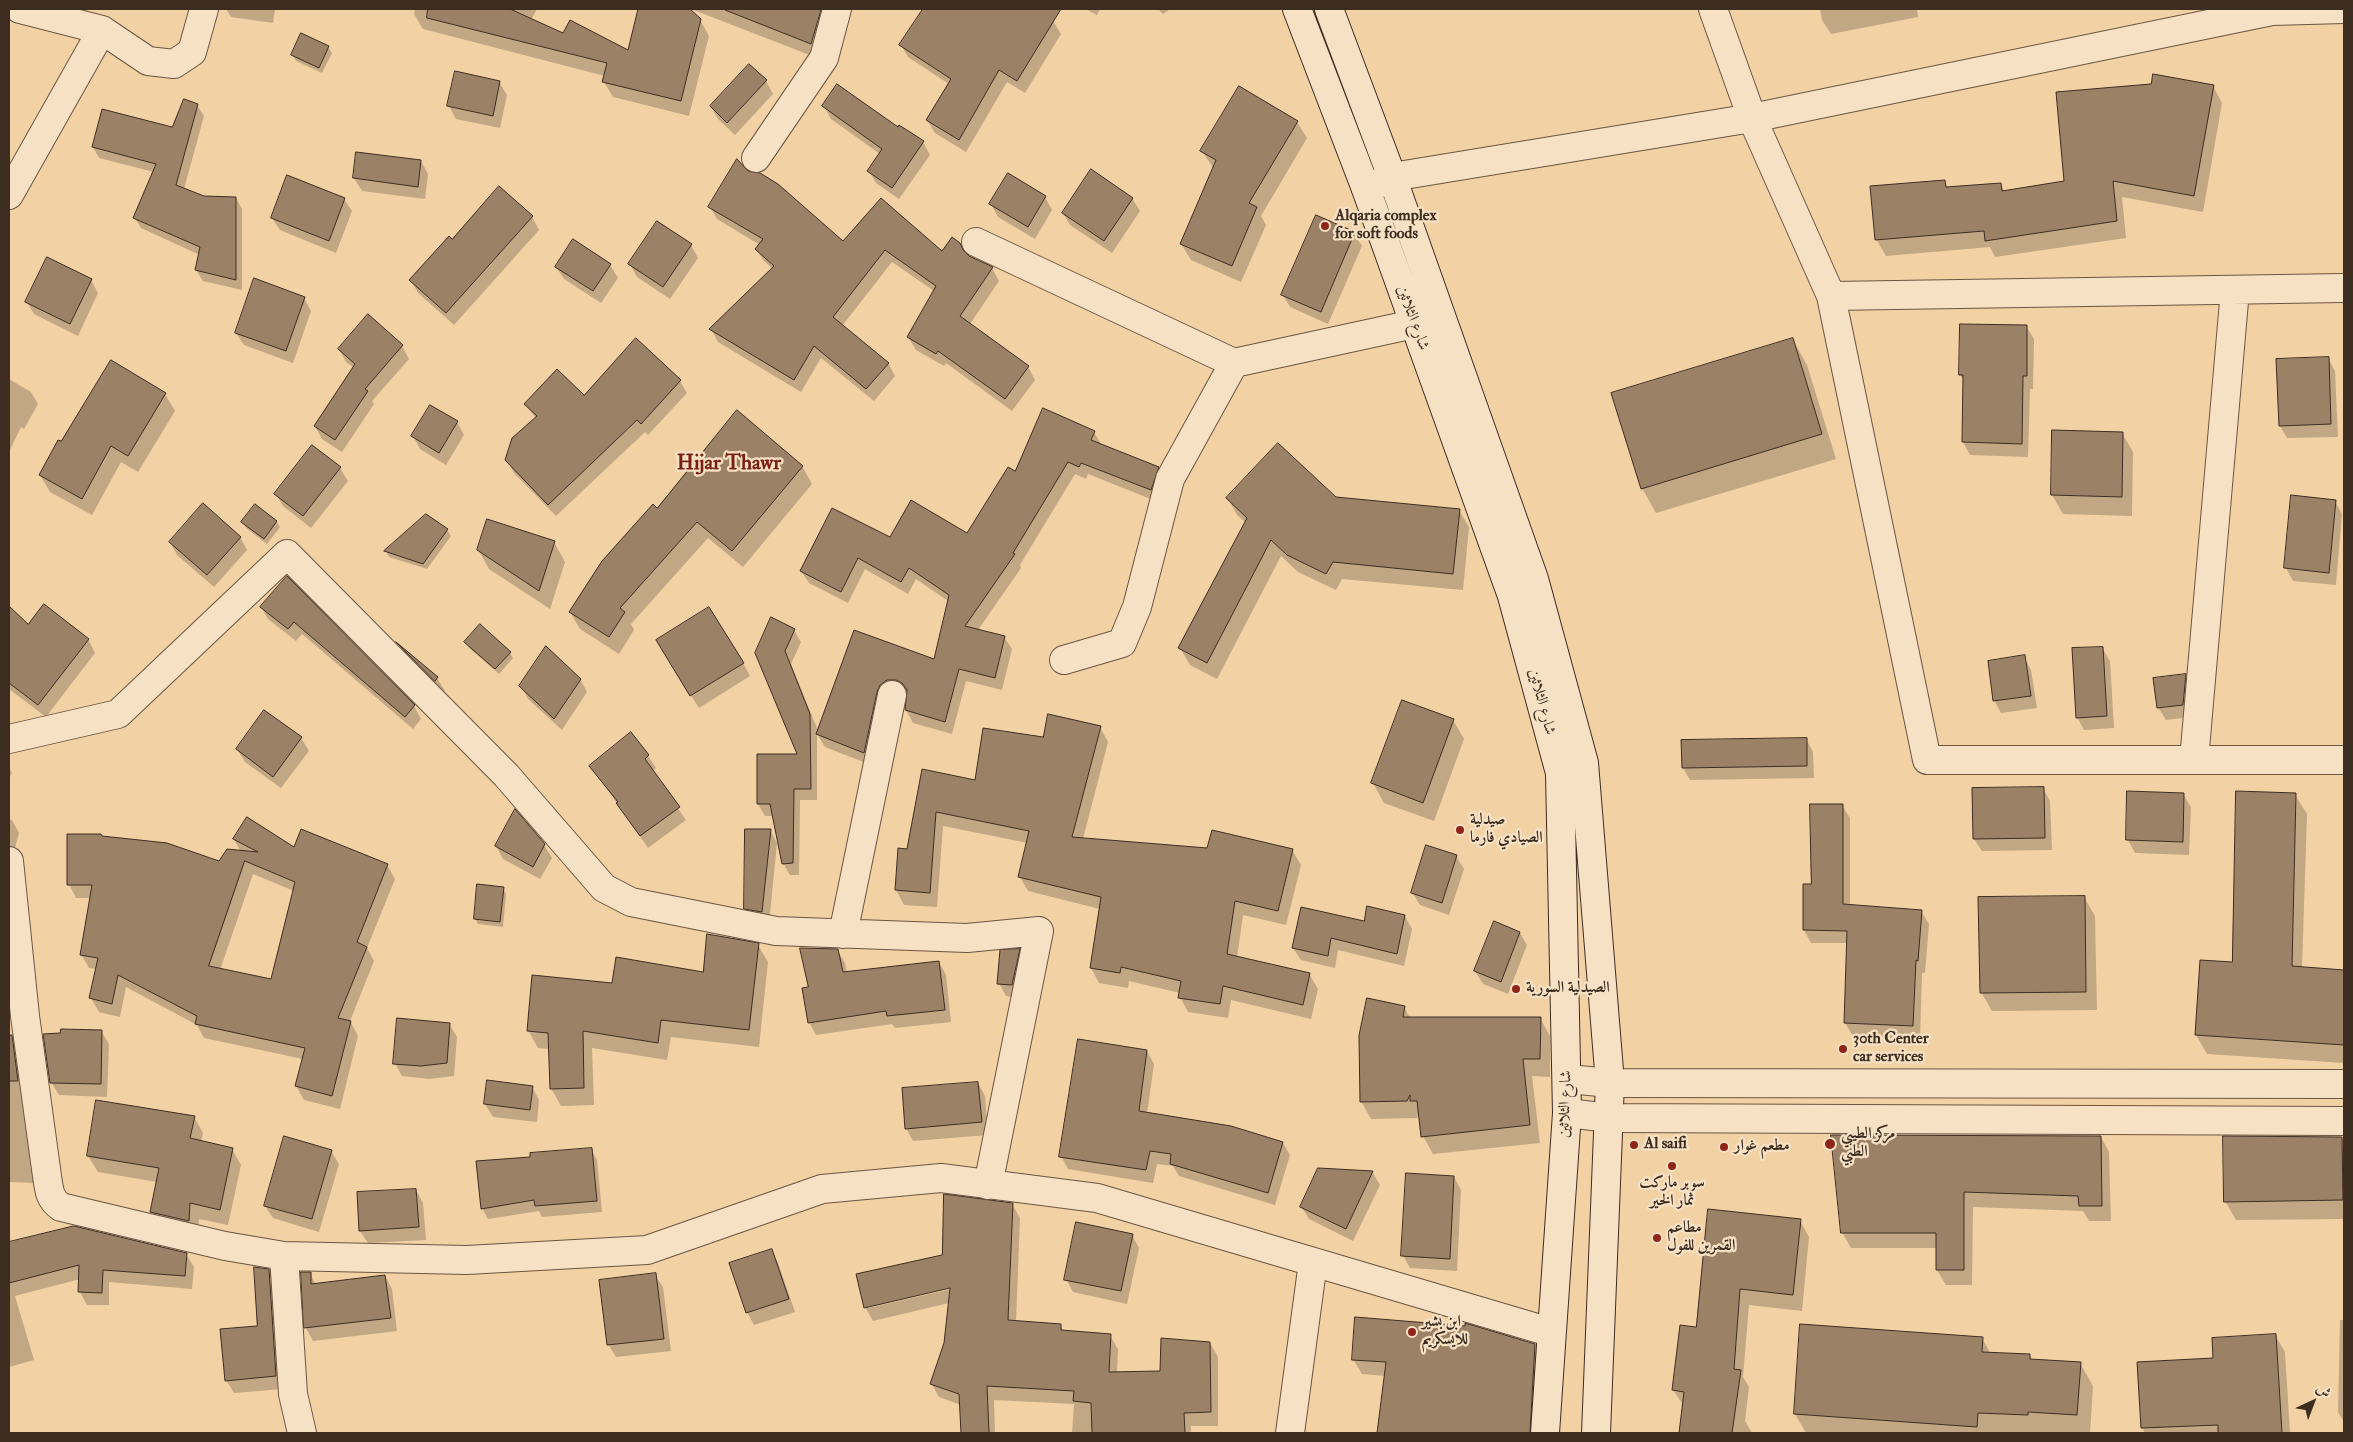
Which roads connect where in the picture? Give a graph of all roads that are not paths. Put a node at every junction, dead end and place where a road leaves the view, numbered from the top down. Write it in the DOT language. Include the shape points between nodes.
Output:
graph roads {
  1 [pos="20,9"];
  2 [pos="204,9"];
  3 [pos="837,9"];
  4 [pos="1297,9"];
  5 [pos="1329,9"];
  6 [pos="1714,9"];
  7 [pos="2344,9"];
  8 [pos="2272,10"];
  9 [pos="102,30"];
  10 [pos="1752,118"];
  11 [pos="756,158"];
  12 [pos="1392,176"];
  13 [pos="1366,189"];
  14 [pos="9,195"];
  15 [pos="976,242"];
  16 [pos="2344,288"];
  17 [pos="2235,290"];
  18 [pos="1832,296"];
  19 [pos="1414,324"];
  20 [pos="1234,363"];
  21 [pos="1064,660"];
  22 [pos="892,695"];
  23 [pos="9,739"];
  24 [pos="2194,760"];
  25 [pos="2344,760"];
  26 [pos="9,861"];
  27 [pos="843,934"];
  28 [pos="1568,1079"];
  29 [pos="1610,1082"];
  30 [pos="2344,1084"];
  31 [pos="1567,1113"];
  32 [pos="1610,1118"];
  33 [pos="2344,1120"];
  34 [pos="988,1185"];
  35 [pos="284,1256"];
  36 [pos="1313,1262"];
  37 [pos="1550,1332"];
  38 [pos="302,1433"];
  39 [pos="1290,1433"];
  40 [pos="1545,1433"];
  41 [pos="1596,1433"];
  1 -- 9 [label="street"];
  2 -- 9 [label="street" via="192,52 174,64 148,62"];
  3 -- 11 [label="street" via="824,58"];
  4 -- 13 [label="street, شارع الثلاثين"];
  5 -- 12 [label="street, شارع الثلاثين"];
  6 -- 10 [label="street"];
  7 -- 8 [label="street"];
  8 -- 10 [label="street"];
  9 -- 14 [label="street"];
  10 -- 12 [label="street"];
  10 -- 18 [label="street"];
  12 -- 13 [label="street"];
  12 -- 29 [label="street, شارع الثلاثين" via="1534,579 1584,763"];
  13 -- 19 [label="street, شارع الثلاثين"];
  15 -- 20 [label="street"];
  16 -- 17 [label="street"];
  17 -- 18 [label="street"];
  17 -- 24 [label="street"];
  18 -- 24 [label="street" via="1927,760"];
  19 -- 20 [label="street"];
  19 -- 28 [label="street, شارع الثلاثين" via="1512,596 1560,773"];
  20 -- 21 [label="street" via="1170,479 1137,607 1122,643"];
  22 -- 27 [label="street"];
  23 -- 27 [label="street" via="118,714 287,554 506,775 604,888 631,902 776,931"];
  24 -- 25 [label="street"];
  26 -- 35 [label="street" via="25,1016 47,1176 54,1202 61,1207 225,1246"];
  27 -- 34 [label="street" via="967,938 1039,931"];
  28 -- 29 [label="street"];
  28 -- 31 [label="street, شارع الثلاثين"];
  29 -- 30 [label="street"];
  29 -- 32 [label="street, شارع الثلاثين"];
  31 -- 32 [label="street"];
  31 -- 37 [label="street, شارع الثلاثين"];
  32 -- 33 [label="street"];
  32 -- 41 [label="street, شارع الثلاثين"];
  34 -- 35 [label="street" via="941,1178 822,1189 647,1250 467,1260"];
  34 -- 36 [label="street" via="1097,1198"];
  35 -- 38 [label="street" via="293,1394"];
  36 -- 37 [label="street"];
  36 -- 39 [label="street"];
  37 -- 40 [label="street, شارع الثلاثين"];
}
